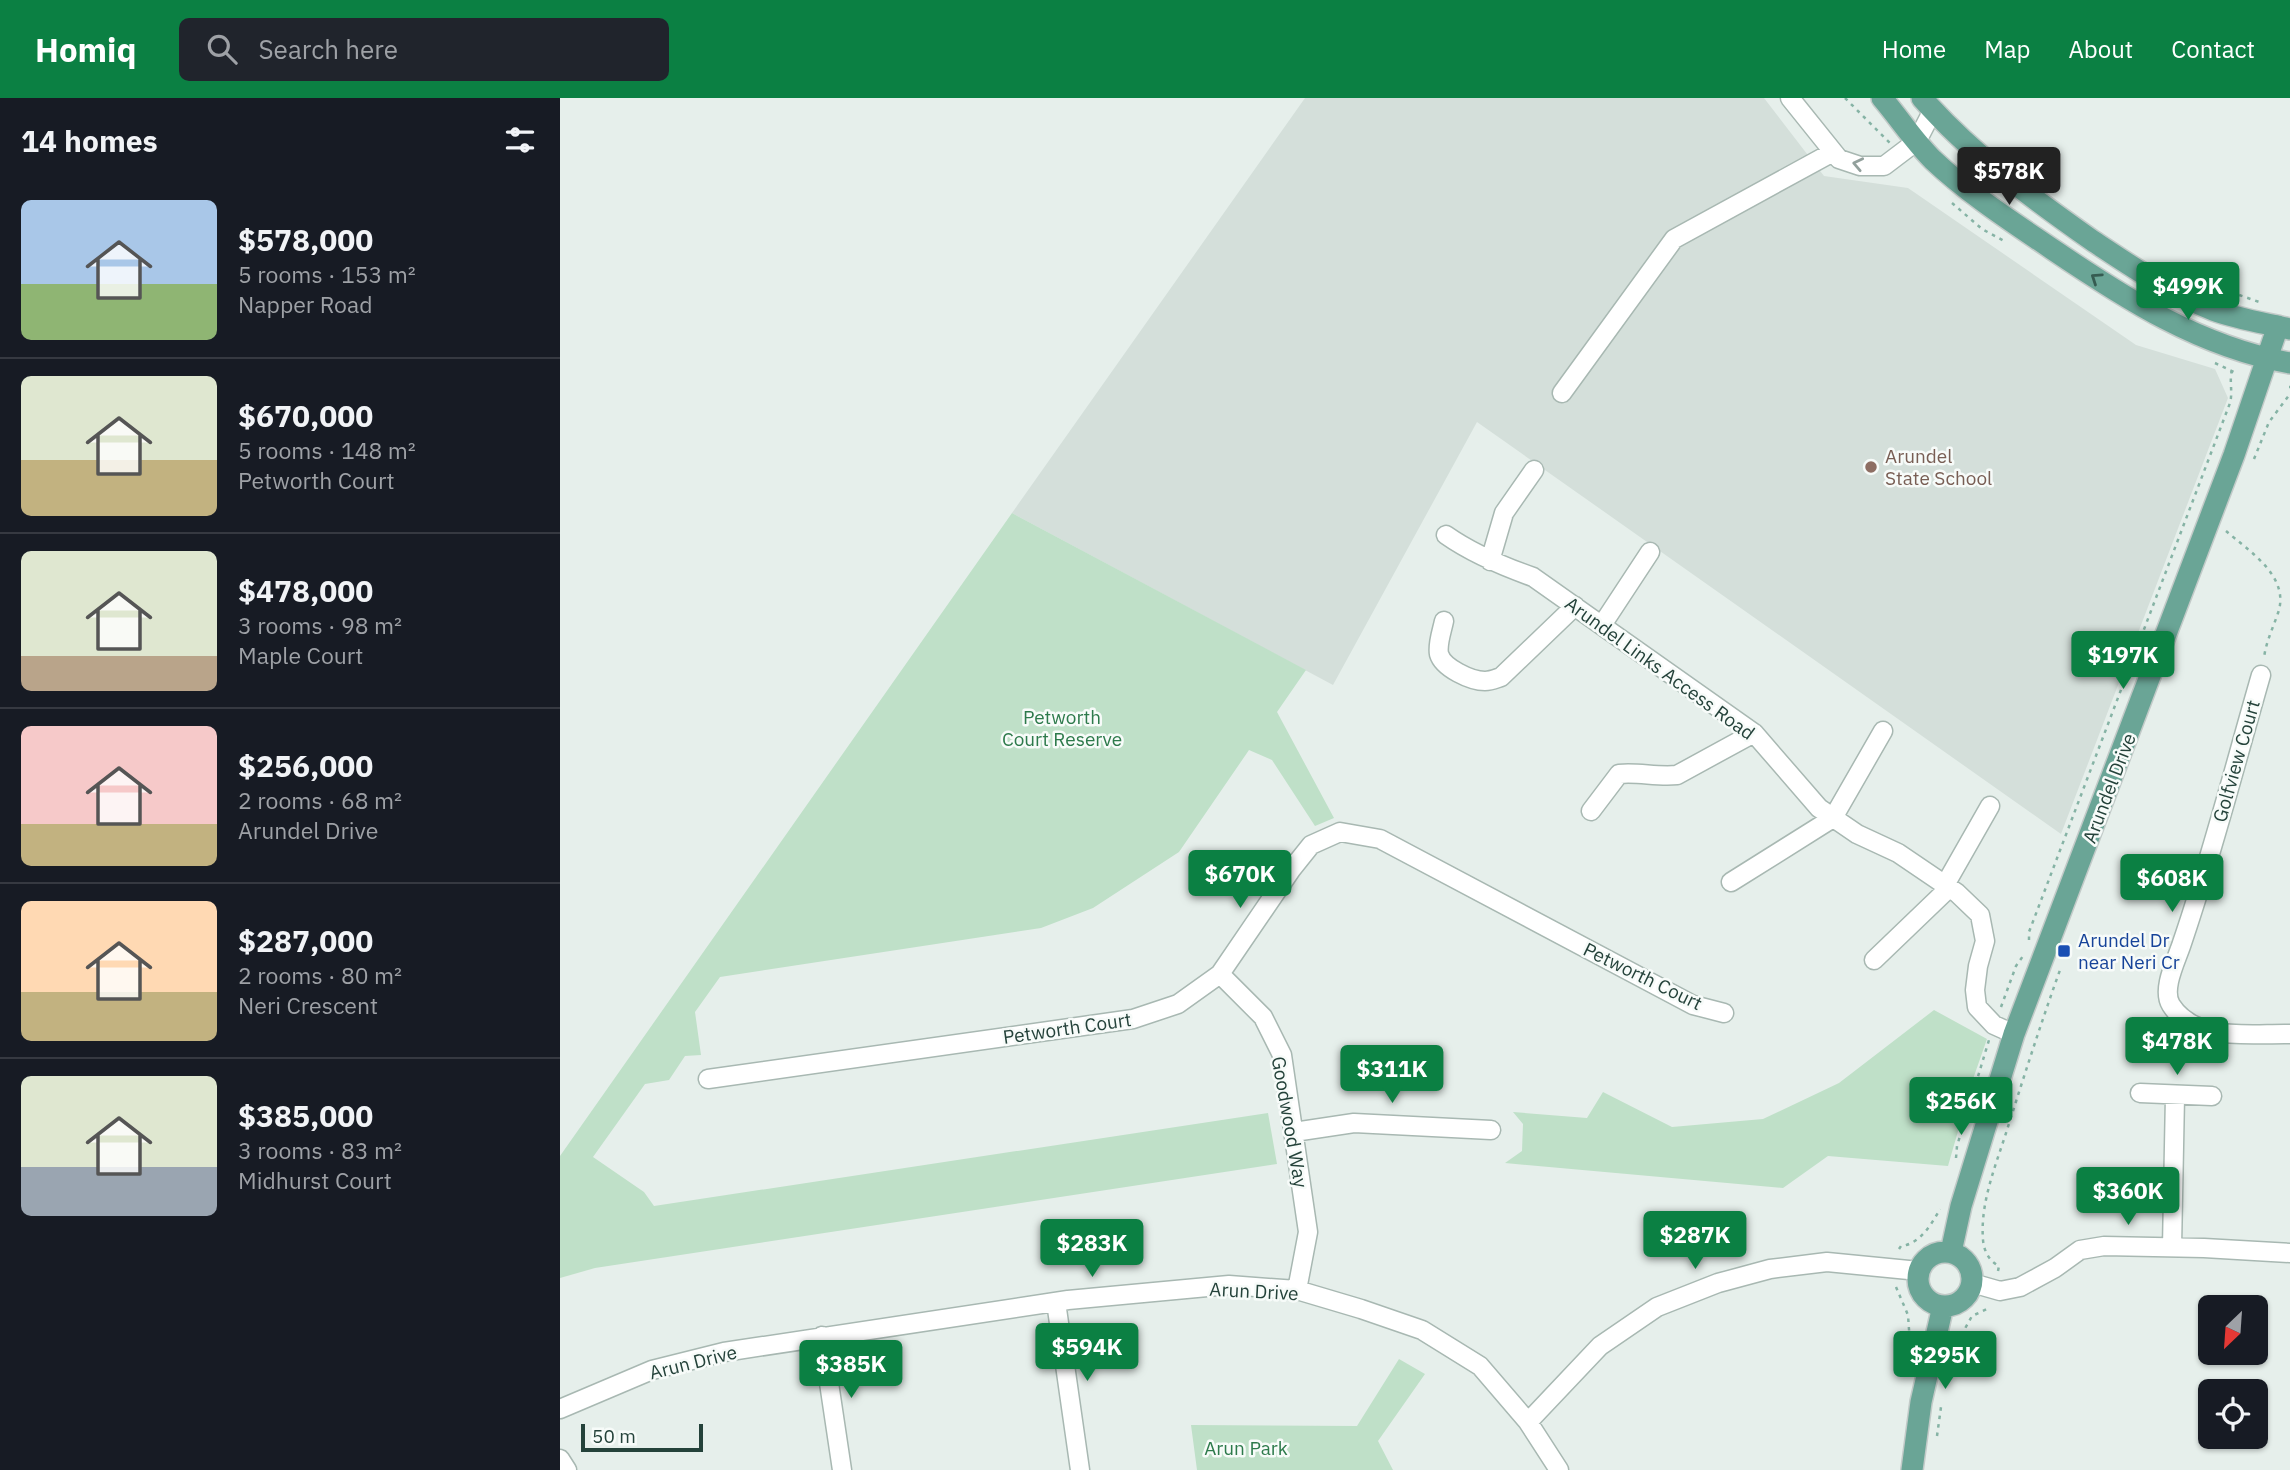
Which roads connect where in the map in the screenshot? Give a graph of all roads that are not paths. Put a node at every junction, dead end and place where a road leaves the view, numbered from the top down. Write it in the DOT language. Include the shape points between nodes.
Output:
graph roads {
  1 [pos="1790,98"];
  2 [pos="1882,98"];
  3 [pos="1927,104"];
  4 [pos="1917,141"];
  5 [pos="1833,152"];
  6 [pos="2284,328"];
  7 [pos="2268,359"];
  8 [pos="2290,363"];
  9 [pos="1562,393"];
  10 [pos="1534,470"];
  11 [pos="1446,535"];
  12 [pos="1650,552"];
  13 [pos="1490,561"];
  14 [pos="1575,606"];
  15 [pos="1444,621"];
  16 [pos="1602,625"];
  17 [pos="2261,675"];
  18 [pos="1883,731"];
  19 [pos="1754,733"];
  20 [pos="1990,806"];
  21 [pos="1591,811"];
  22 [pos="1833,818"];
  23 [pos="1731,882"];
  24 [pos="1947,887"];
  25 [pos="1874,960"];
  26 [pos="1220,974"];
  27 [pos="1724,1013"];
  28 [pos="2014,1034"];
  29 [pos="2290,1034"];
  30 [pos="708,1079"];
  31 [pos="2140,1093"];
  32 [pos="2175,1096"];
  33 [pos="2212,1096"];
  34 [pos="1491,1130"];
  35 [pos="1294,1132"];
  36 [pos="2172,1247"];
  37 [pos="1951,1252"];
  38 [pos="2290,1253"];
  39 [pos="1919,1271"];
  40 [pos="1972,1283"];
  41 [pos="1297,1290"];
  42 [pos="1056,1302"];
  43 [pos="1943,1306"];
  44 [pos="822,1336"];
  45 [pos="560,1409"];
  46 [pos="1528,1422"];
  47 [pos="560,1459"];
  48 [pos="567,1470"];
  49 [pos="842,1470"];
  50 [pos="1080,1470"];
  51 [pos="1559,1470"];
  52 [pos="1912,1470"];
  1 -- 5 [label="street"];
  2 -- 4 [label="main road"];
  3 -- 4 [label="street"];
  3 -- 6 [label="main road" via="2017,186 2121,260 2212,309"];
  4 -- 5 [label="street, one-way" via="1884,166 1860,166"];
  7 -- 4 [label="main road, one-way" via="2224,346 2128,300 1986,204"];
  5 -- 9 [label="street" via="1674,239"];
  6 -- 7 [label="main road, Arundel Drive"];
  7 -- 8 [label="main road"];
  7 -- 28 [label="main road, Arundel Drive"];
  10 -- 13 [label="street" via="1504,513"];
  11 -- 13 [label="street, Arundel Links Access Road"];
  12 -- 16 [label="street"];
  13 -- 14 [label="street, Arundel Links Access Road" via="1533,577"];
  14 -- 15 [label="street" via="1501,677 1489,682 1442,661 1439,643"];
  14 -- 16 [label="street, Arundel Links Access Road"];
  16 -- 19 [label="street, Arundel Links Access Road"];
  17 -- 29 [label="street, Golfview Court" via="2169,983 2169,1002 2183,1020 2197,1027"];
  18 -- 22 [label="street"];
  19 -- 21 [label="street" via="1677,775 1619,774"];
  19 -- 22 [label="street, Arundel Links Access Road"];
  20 -- 24 [label="street"];
  22 -- 23 [label="street"];
  22 -- 24 [label="street, Arundel Links Access Road" via="1898,853"];
  24 -- 25 [label="street"];
  24 -- 28 [label="street, Arundel Links Access Road" via="1980,915 1985,941 1975,990 1977,1007 1994,1025"];
  26 -- 27 [label="street, Petworth Court" via="1304,853 1340,832 1380,839 1693,1005"];
  26 -- 30 [label="street, Petworth Court" via="1178,1004 1133,1019"];
  26 -- 35 [label="street, Goodwood Way" via="1263,1017 1282,1055"];
  28 -- 37 [label="main road, Arundel Drive"];
  31 -- 32 [label="street"];
  32 -- 33 [label="street"];
  32 -- 36 [label="street"];
  34 -- 35 [label="street" via="1354,1123"];
  35 -- 41 [label="street, Goodwood Way" via="1308,1232"];
  36 -- 38 [label="street"];
  36 -- 40 [label="street" via="2080,1250 2020,1287 2000,1291"];
  37 -- 39 [label="main road" via="1932,1255"];
  37 -- 40 [label="main road" via="1968,1264"];
  39 -- 43 [label="main road" via="1920,1290"];
  39 -- 46 [label="street" via="1828,1262 1770,1269 1718,1283 1657,1307 1600,1346"];
  40 -- 43 [label="main road" via="1962,1301"];
  41 -- 42 [label="street, Arun Drive" via="1229,1286"];
  41 -- 46 [label="street, Arun Drive" via="1422,1330 1480,1366"];
  42 -- 44 [label="street, Arun Drive"];
  42 -- 50 [label="street"];
  43 -- 52 [label="main road"];
  44 -- 45 [label="street, Arun Drive" via="724,1352 652,1370"];
  44 -- 49 [label="street"];
  46 -- 51 [label="street, Arun Drive"];
  47 -- 48 [label="street"];
}
